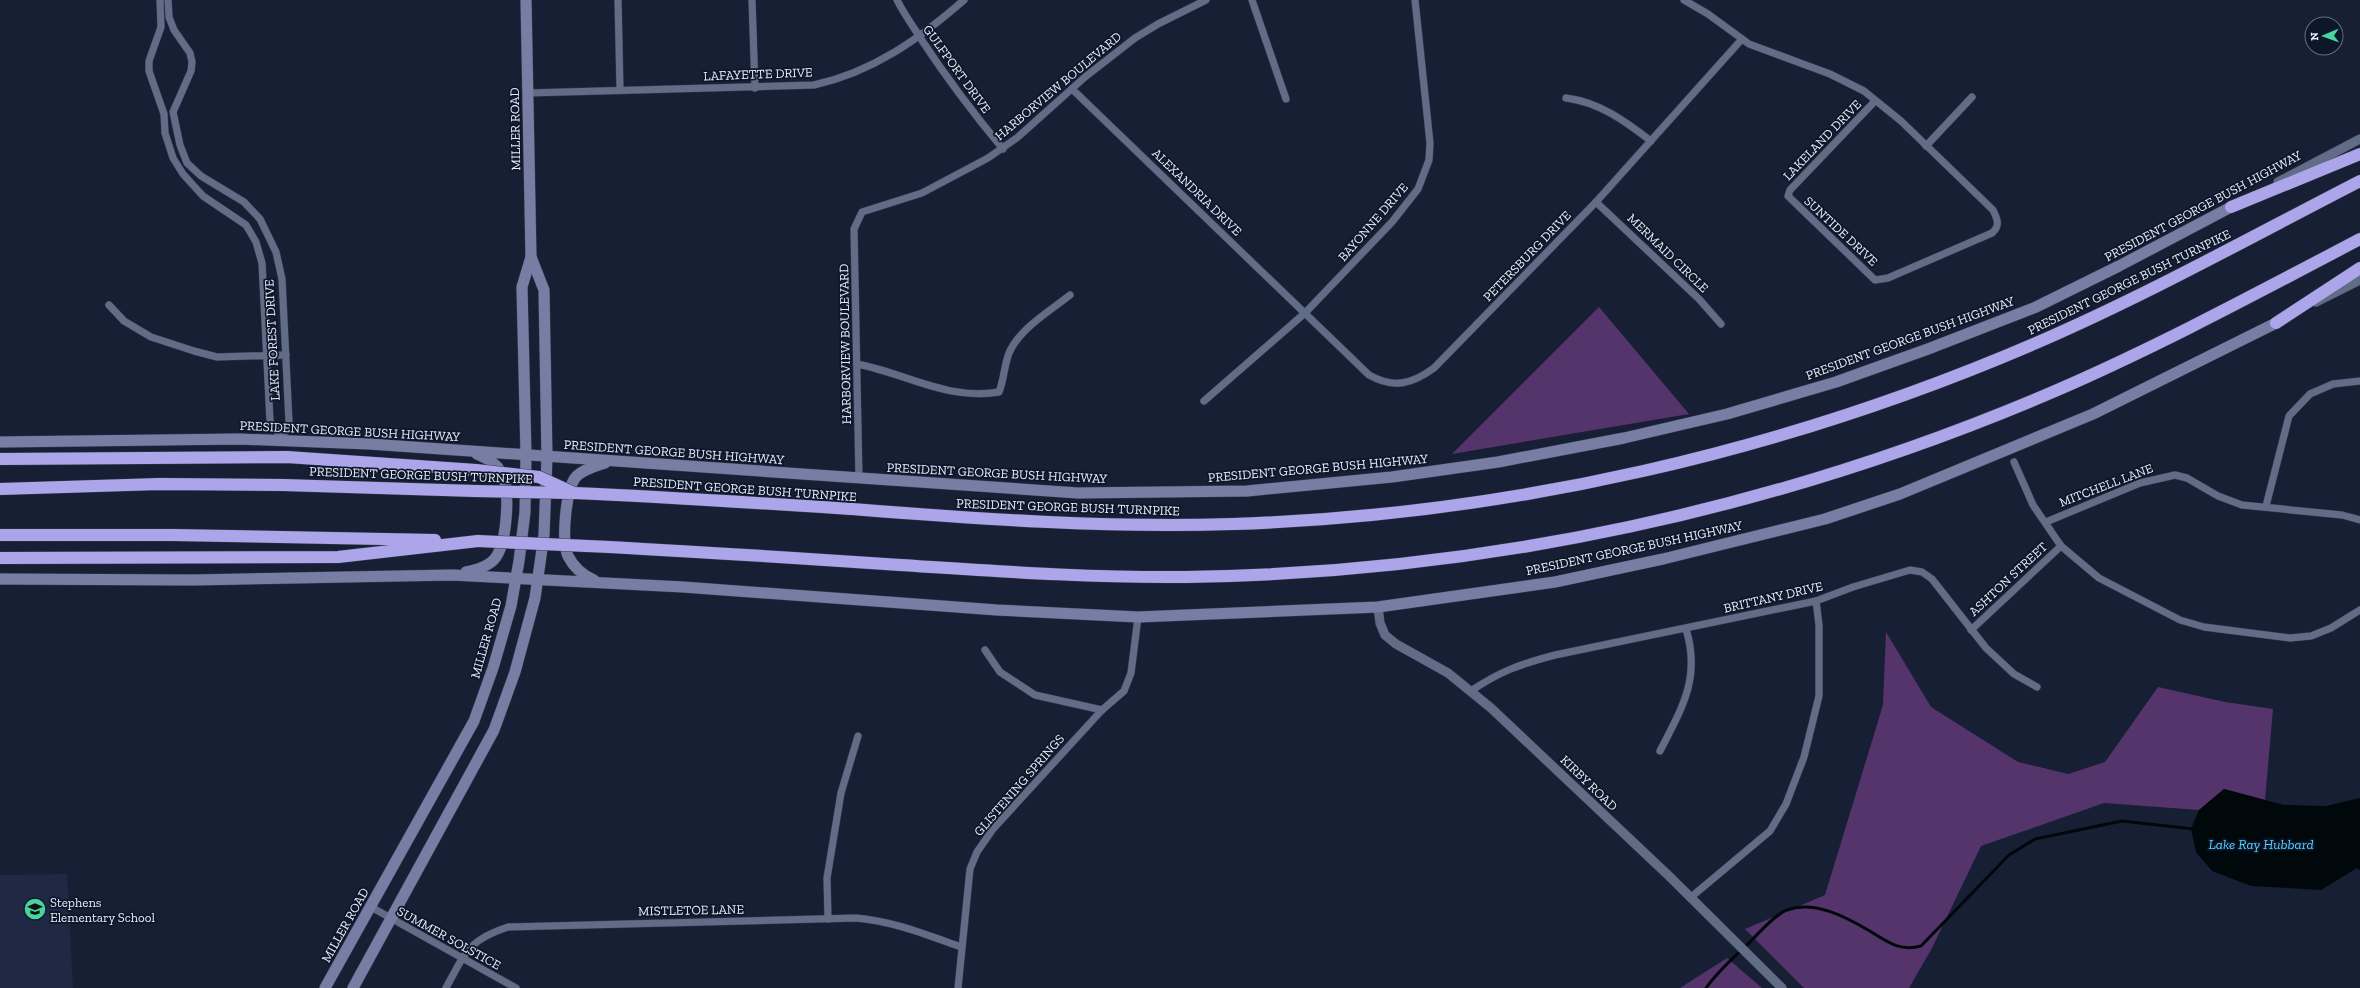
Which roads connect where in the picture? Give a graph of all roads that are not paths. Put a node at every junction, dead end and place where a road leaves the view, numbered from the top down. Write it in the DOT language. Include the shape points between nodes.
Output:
graph roads {
  1 [pos="160,0"];
  2 [pos="168,0"];
  3 [pos="526,0"];
  4 [pos="618,0"];
  5 [pos="752,0"];
  6 [pos="897,0"];
  7 [pos="964,0"];
  8 [pos="1206,0"];
  9 [pos="1252,0"];
  10 [pos="1415,0"];
  11 [pos="1684,0"];
  12 [pos="920,36"];
  13 [pos="1742,39"];
  14 [pos="755,88"];
  15 [pos="620,89"];
  16 [pos="1072,89"];
  17 [pos="528,93"];
  18 [pos="1972,97"];
  19 [pos="1566,98"];
  20 [pos="1286,99"];
  21 [pos="1875,101"];
  22 [pos="2360,139"];
  23 [pos="1651,141"];
  24 [pos="1926,146"];
  25 [pos="1003,148"];
  26 [pos="2360,154"];
  27 [pos="195,171"];
  28 [pos="187,178"];
  29 [pos="2360,181"];
  30 [pos="1788,196"];
  31 [pos="1596,202"];
  32 [pos="2231,207"];
  33 [pos="2360,240"];
  34 [pos="531,258"];
  35 [pos="2360,268"];
  36 [pos="2360,280"];
  37 [pos="1070,296"];
  38 [pos="109,305"];
  39 [pos="1305,313"];
  40 [pos="2276,323"];
  41 [pos="1721,324"];
  42 [pos="286,355"];
  43 [pos="266,356"];
  44 [pos="857,364"];
  45 [pos="2360,381"];
  46 [pos="1204,401"];
  47 [pos="282,439"];
  48 [pos="0,442"];
  49 [pos="472,451"];
  50 [pos="526,456"];
  51 [pos="548,457"];
  52 [pos="0,460"];
  53 [pos="610,462"];
  54 [pos="2014,462"];
  55 [pos="859,479"];
  56 [pos="0,489"];
  57 [pos="574,493"];
  58 [pos="2266,506"];
  59 [pos="2360,520"];
  60 [pos="2046,522"];
  61 [pos="0,535"];
  62 [pos="478,541"];
  63 [pos="2061,546"];
  64 [pos="0,558"];
  65 [pos="452,575"];
  66 [pos="516,578"];
  67 [pos="0,579"];
  68 [pos="538,579"];
  69 [pos="599,582"];
  70 [pos="1816,601"];
  71 [pos="1378,607"];
  72 [pos="2360,610"];
  73 [pos="1138,617"];
  74 [pos="1686,629"];
  75 [pos="1971,630"];
  76 [pos="985,650"];
  77 [pos="2037,687"];
  78 [pos="1471,691"];
  79 [pos="1102,710"];
  80 [pos="858,736"];
  81 [pos="1660,751"];
  82 [pos="1690,898"];
  83 [pos="371,907"];
  84 [pos="828,919"];
  85 [pos="392,920"];
  86 [pos="962,947"];
  87 [pos="462,959"];
  88 [pos="326,988"];
  89 [pos="353,988"];
  90 [pos="446,988"];
  91 [pos="516,988"];
  92 [pos="958,988"];
  93 [pos="1782,988"];
  1 -- 28 [label="street, LAKE FOREST DRIVE" via="161,27 149,61 150,71 164,114 165,134 173,158"];
  2 -- 27 [label="street, LAKE FOREST DRIVE" via="169,17 174,30 190,53 192,62 191,71 173,112 180,145 187,163"];
  3 -- 17 [label="main road, MILLER ROAD"];
  4 -- 15 [label="street"];
  5 -- 14 [label="street"];
  6 -- 12 [label="street, GULFPORT DRIVE" via="904,15"];
  7 -- 12 [label="street, LAFAYETTE DRIVE"];
  8 -- 16 [label="street, HARBORVIEW BOULEVARD" via="1134,38"];
  9 -- 20 [label="street"];
  10 -- 39 [label="street, BAYONNE DRIVE" via="1430,143 1429,160 1424,175 1412,199"];
  11 -- 13 [label="street"];
  12 -- 14 [label="street, LAFAYETTE DRIVE" via="874,64 835,80 814,85"];
  12 -- 25 [label="street, GULFPORT DRIVE" via="958,92"];
  13 -- 21 [label="street" via="1849,83"];
  13 -- 23 [label="street, PETERSBURG DRIVE"];
  14 -- 15 [label="street, LAFAYETTE DRIVE"];
  15 -- 17 [label="street, LAFAYETTE DRIVE"];
  16 -- 25 [label="street, HARBORVIEW BOULEVARD"];
  16 -- 39 [label="street, ALEXANDRIA DRIVE"];
  17 -- 34 [label="main road, MILLER ROAD"];
  18 -- 24 [label="street"];
  19 -- 23 [label="street" via="1580,100 1606,110"];
  21 -- 24 [label="street" via="1885,107"];
  21 -- 30 [label="street, LAKELAND DRIVE" via="1790,190"];
  22 -- 32 [label="street, PRESIDENT GEORGE BUSH HIGHWAY"];
  23 -- 31 [label="street, PETERSBURG DRIVE"];
  24 -- 30 [label="street, SUNTIDE DRIVE" via="1993,210 1998,225 1992,233 1879,280 1875,280"];
  25 -- 44 [label="street, HARBORVIEW BOULEVARD" via="922,193 862,212 857,218 854,229"];
  26 -- 32 [label="highway"];
  27 -- 28 [label="street"];
  27 -- 42 [label="street, LAKE FOREST DRIVE" via="244,202 260,219 270,237 282,279"];
  28 -- 43 [label="street, LAKE FOREST DRIVE" via="203,196 246,226 256,242 262,263"];
  29 -- 57 [label="highway, PRESIDENT GEORGE BUSH TURNPIKE" via="2114,308 2032,345 1944,380 1834,419 1742,446 1642,472 1528,494 1337,518 1234,524 1152,525 1029,522"];
  31 -- 39 [label="street, PETERSBURG DRIVE" via="1440,362 1421,377 1397,384 1382,382 1369,375"];
  31 -- 41 [label="street, MERMAID CIRCLE" via="1711,310"];
  32 -- 55 [label="main road, PRESIDENT GEORGE BUSH HIGHWAY" via="2036,307 1928,349 1836,382 1748,408 1624,438 1498,462 1392,477 1247,491 1078,493"];
  33 -- 62 [label="highway, bridge" via="2117,363 1946,435 1861,465 1764,494 1663,520 1556,542 1468,556 1359,568 1256,575 1160,577 1043,574"];
  34 -- 50 [label="main road, MILLER ROAD" via="522,287"];
  34 -- 51 [label="main road, MILLER ROAD" via="544,290"];
  35 -- 40 [label="highway"];
  36 -- 40 [label="street, PRESIDENT GEORGE BUSH HIGHWAY"];
  37 -- 44 [label="street" via="1036,322 1018,341 1006,362 999,392 966,394 946,391 879,368"];
  38 -- 43 [label="street" via="124,321 151,337 217,357"];
  39 -- 46 [label="street, BAYONNE DRIVE"];
  40 -- 71 [label="main road, PRESIDENT GEORGE BUSH HIGHWAY" via="2093,414 1907,491 1824,519 1663,559 1555,582"];
  42 -- 43 [label="street"];
  42 -- 47 [label="street, LAKE FOREST DRIVE" via="289,422"];
  43 -- 47 [label="street, LAKE FOREST DRIVE" via="270,421"];
  44 -- 55 [label="street, HARBORVIEW BOULEVARD"];
  45 -- 58 [label="street" via="2333,384 2310,394 2289,416"];
  47 -- 48 [label="main road, PRESIDENT GEORGE BUSH HIGHWAY"];
  47 -- 49 [label="main road, PRESIDENT GEORGE BUSH HIGHWAY"];
  49 -- 50 [label="main road, PRESIDENT GEORGE BUSH HIGHWAY"];
  49 -- 65 [label="main road" via="493,462 502,473 507,487 504,533 496,558 480,569"];
  50 -- 51 [label="main road, PRESIDENT GEORGE BUSH HIGHWAY"];
  50 -- 66 [label="main road, MILLER ROAD" via="525,512"];
  51 -- 53 [label="main road, PRESIDENT GEORGE BUSH HIGHWAY"];
  51 -- 68 [label="main road, MILLER ROAD" via="544,535"];
  52 -- 57 [label="highway, bridge" via="287,457 539,477"];
  53 -- 55 [label="main road, PRESIDENT GEORGE BUSH HIGHWAY"];
  53 -- 69 [label="main road" via="576,476 570,488 566,516 567,554 584,575"];
  54 -- 60 [label="street" via="2033,505"];
  56 -- 57 [label="highway, PRESIDENT GEORGE BUSH TURNPIKE, bridge" via="159,484 283,484"];
  58 -- 59 [label="street, MITCHELL LANE" via="2342,515"];
  58 -- 60 [label="street, MITCHELL LANE" via="2242,505 2175,475 2140,483"];
  60 -- 63 [label="street"];
  61 -- 62 [label="highway" via="208,535"];
  62 -- 64 [label="highway" via="338,557"];
  63 -- 72 [label="street" via="2099,578 2180,620 2204,627 2290,638 2311,636"];
  63 -- 75 [label="street, ASHTON STREET"];
  65 -- 66 [label="main road, PRESIDENT GEORGE BUSH HIGHWAY"];
  65 -- 67 [label="main road, PRESIDENT GEORGE BUSH HIGHWAY" via="194,580"];
  66 -- 68 [label="main road, PRESIDENT GEORGE BUSH HIGHWAY"];
  66 -- 83 [label="main road, MILLER ROAD" via="511,606 493,668 474,720"];
  68 -- 69 [label="main road, PRESIDENT GEORGE BUSH HIGHWAY"];
  68 -- 85 [label="main road, MILLER ROAD" via="515,672 494,730"];
  69 -- 73 [label="main road, PRESIDENT GEORGE BUSH HIGHWAY" via="997,610"];
  70 -- 74 [label="street, BRITTANY DRIVE"];
  70 -- 75 [label="street, BRITTANY DRIVE" via="1910,570 1922,572 1932,579"];
  70 -- 82 [label="street" via="1819,625 1819,696 1804,757 1786,804 1770,830"];
  71 -- 73 [label="main road, PRESIDENT GEORGE BUSH HIGHWAY"];
  71 -- 78 [label="street, KIRBY ROAD" via="1385,635 1396,644 1448,673"];
  73 -- 79 [label="street, GLISTENING SPRINGS" via="1131,673 1124,691"];
  74 -- 78 [label="street, BRITTANY DRIVE" via="1525,663 1495,675"];
  74 -- 81 [label="street" via="1692,657 1690,687 1682,709"];
  75 -- 77 [label="street, BRITTANY DRIVE" via="2014,674"];
  76 -- 79 [label="street" via="1000,672 1035,695"];
  78 -- 82 [label="street, KIRBY ROAD"];
  79 -- 86 [label="street, GLISTENING SPRINGS" via="993,829 977,852 970,869"];
  80 -- 84 [label="street" via="841,793 827,878"];
  82 -- 93 [label="street, KIRBY ROAD"];
  83 -- 85 [label="street, SUMMER SOLSTICE"];
  83 -- 88 [label="main road, MILLER ROAD"];
  84 -- 86 [label="street, MISTLETOE LANE" via="879,920"];
  84 -- 87 [label="street, MISTLETOE LANE" via="508,927 486,934 471,946"];
  85 -- 87 [label="street, SUMMER SOLSTICE"];
  85 -- 89 [label="main road, MILLER ROAD"];
  86 -- 92 [label="street, GLISTENING SPRINGS"];
  87 -- 90 [label="street, MISTLETOE LANE"];
  87 -- 91 [label="street, SUMMER SOLSTICE"];
}
